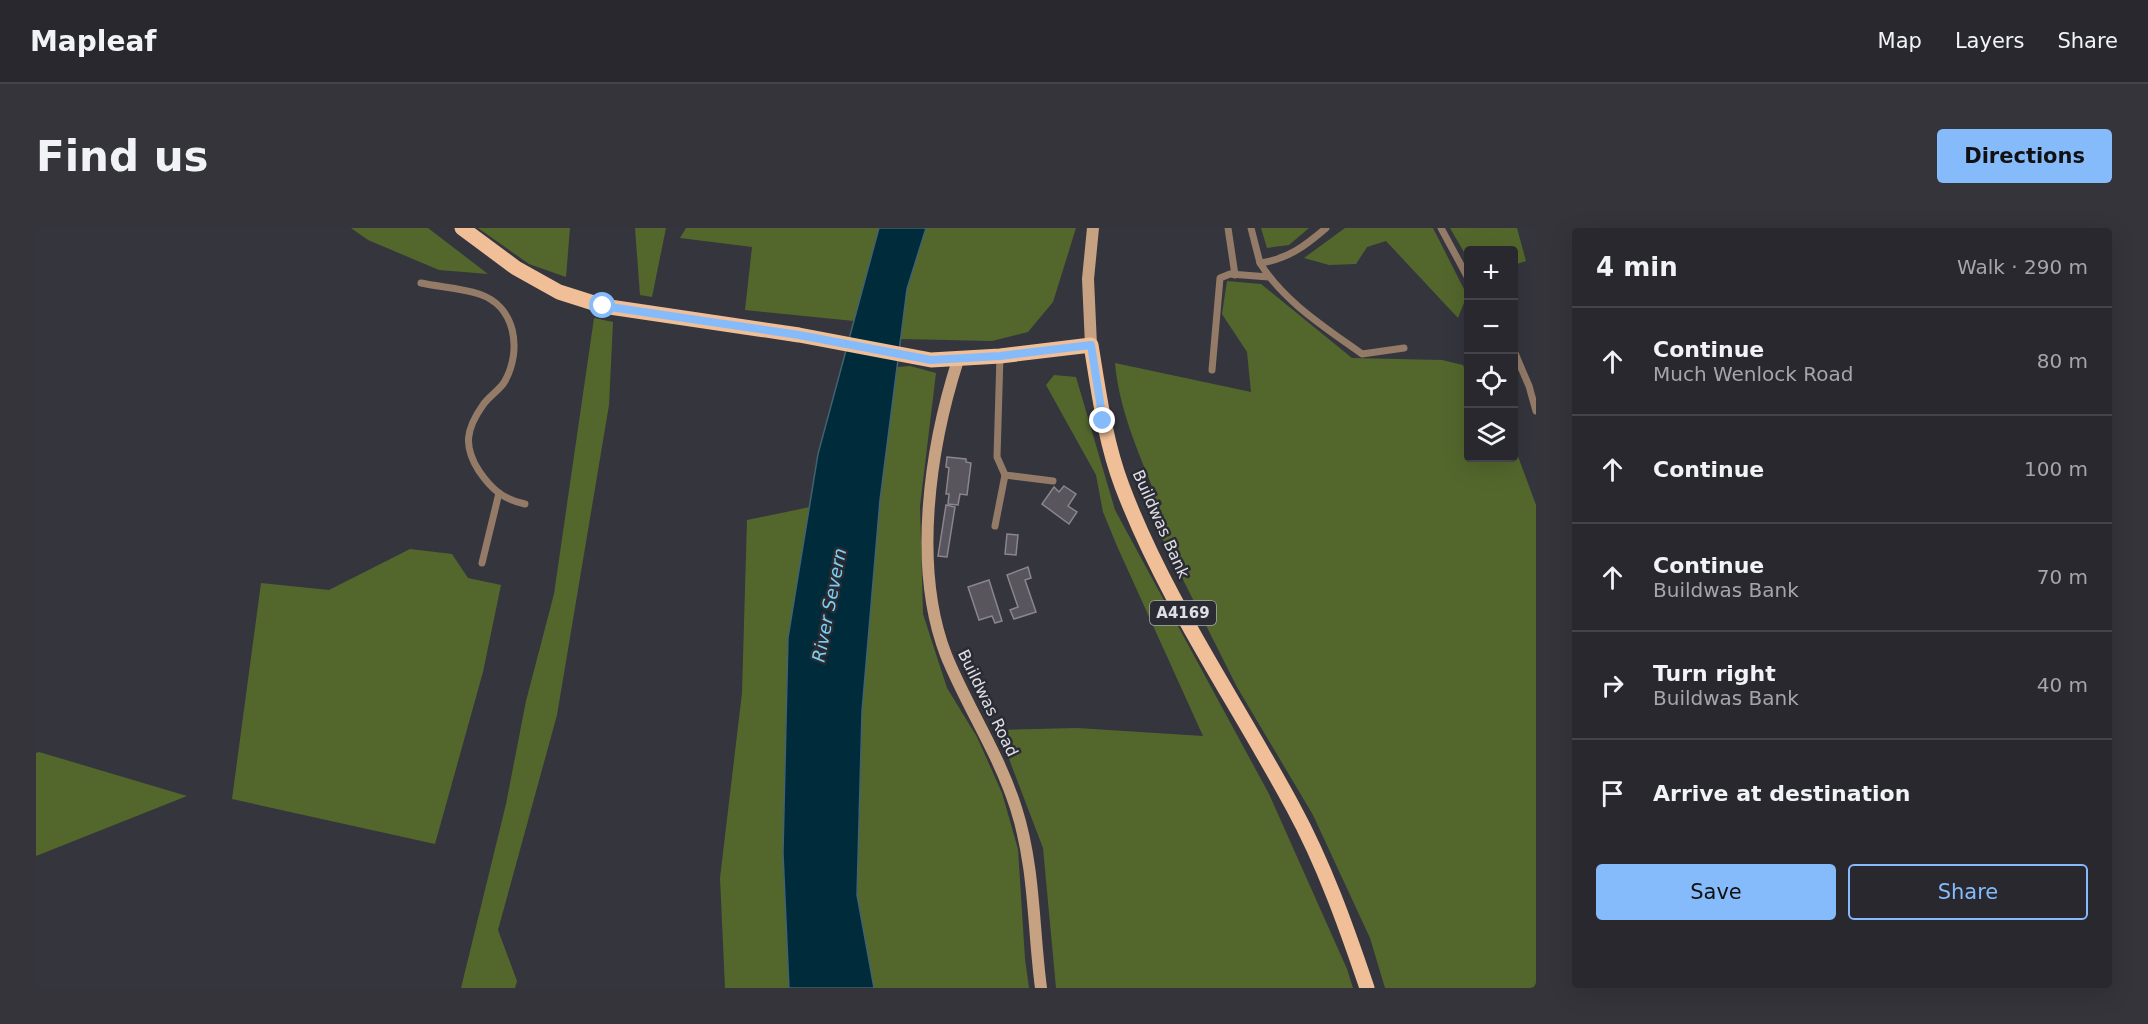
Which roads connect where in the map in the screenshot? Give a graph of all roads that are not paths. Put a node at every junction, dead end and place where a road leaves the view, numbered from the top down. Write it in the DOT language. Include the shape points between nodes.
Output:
graph roads {
  1 [pos="462,228"];
  2 [pos="1093,228"];
  3 [pos="1228,228"];
  4 [pos="1251,228"];
  5 [pos="1326,228"];
  6 [pos="1441,228"];
  7 [pos="1260,263"];
  8 [pos="1464,271"];
  9 [pos="1235,275"];
  10 [pos="1269,277"];
  11 [pos="421,284"];
  12 [pos="1091,345"];
  13 [pos="1404,348"];
  14 [pos="1515,354"];
  15 [pos="1000,356"];
  16 [pos="958,360"];
  17 [pos="1212,370"];
  18 [pos="1536,411"];
  19 [pos="1005,475"];
  20 [pos="1053,481"];
  21 [pos="499,493"];
  22 [pos="525,504"];
  23 [pos="995,526"];
  24 [pos="482,563"];
  25 [pos="1041,988"];
  26 [pos="1366,988"];
  1 -- 16 [label="main road" via="516,268 584,302 931,360"];
  2 -- 12 [label="street" via="1088,279"];
  3 -- 9 [label="lane"];
  4 -- 7 [label="lane"];
  5 -- 7 [label="lane" via="1300,250 1276,261"];
  6 -- 8 [label="lane"];
  7 -- 10 [label="lane"];
  9 -- 10 [label="lane"];
  9 -- 17 [label="lane" via="1224,275 1217,286"];
  10 -- 13 [label="lane" via="1318,322 1362,354"];
  11 -- 21 [label="lane" via="480,294 500,305 515,334 513,358 504,382 483,404 470,430 468,453 487,483"];
  12 -- 15 [label="main road"];
  12 -- 26 [label="main road, Buildwas Bank / A4169" via="1103,421 1123,487 1162,575 1294,808 1336,899"];
  14 -- 18 [label="lane"];
  15 -- 16 [label="main road"];
  15 -- 19 [label="lane" via="997,457"];
  16 -- 25 [label="street, Buildwas Road" via="947,394 932,490 930,592 945,653 1003,772 1016,808 1031,872"];
  19 -- 20 [label="lane"];
  19 -- 23 [label="lane"];
  21 -- 22 [label="lane" via="507,500"];
  21 -- 24 [label="lane"];
}
